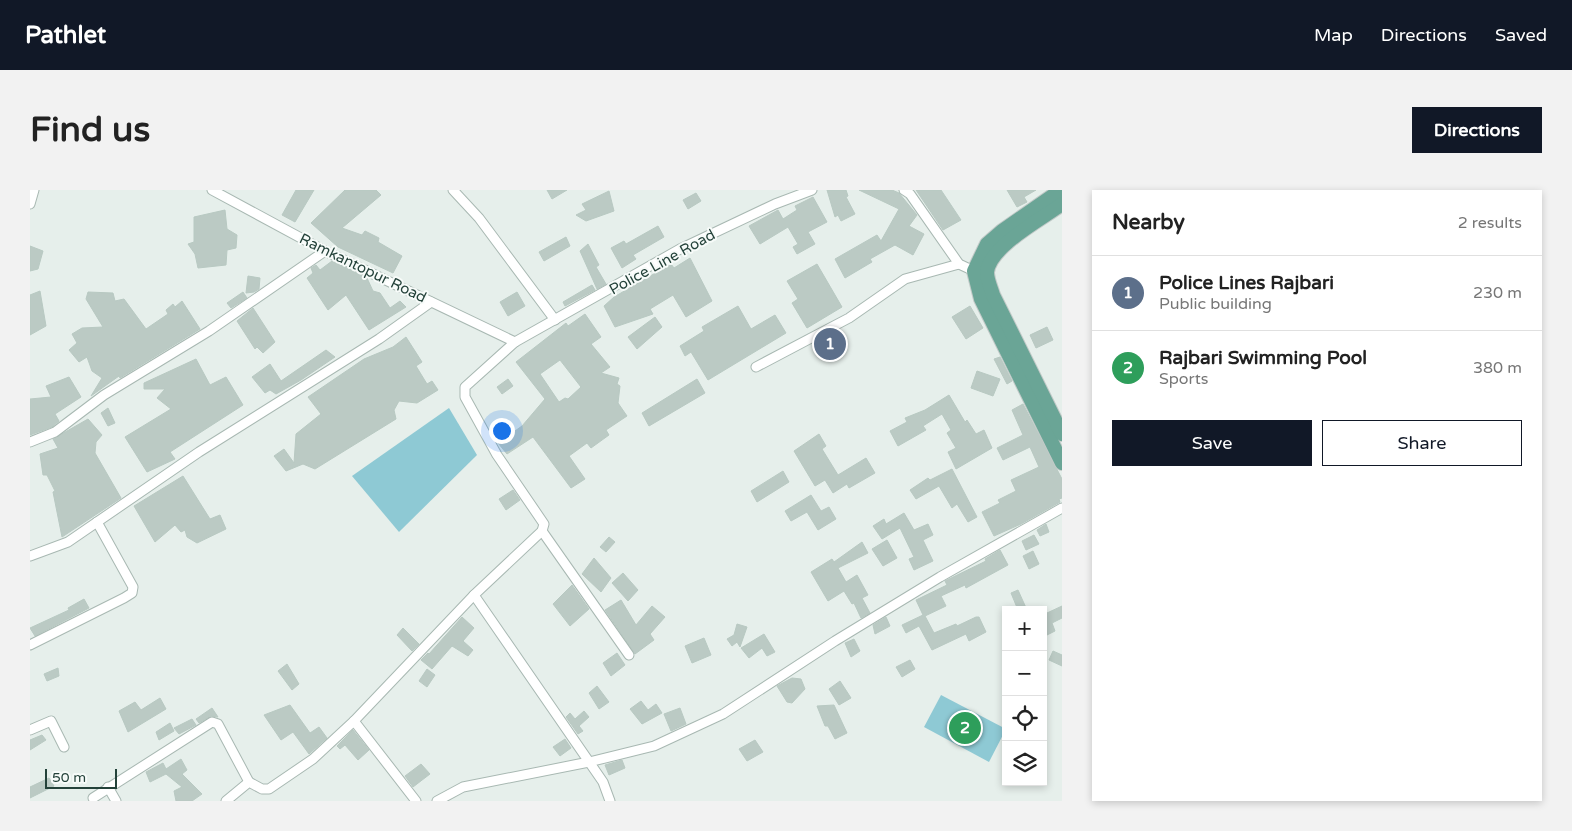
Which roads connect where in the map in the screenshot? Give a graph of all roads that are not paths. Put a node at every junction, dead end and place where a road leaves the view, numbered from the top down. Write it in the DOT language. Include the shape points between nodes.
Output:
graph roads {
  1 [pos="34,190"];
  2 [pos="212,190"];
  3 [pos="453,190"];
  4 [pos="812,190"];
  5 [pos="904,190"];
  6 [pos="1062,190"];
  7 [pos="30,204"];
  8 [pos="1062,204"];
  9 [pos="325,252"];
  10 [pos="959,264"];
  11 [pos="974,271"];
  12 [pos="431,302"];
  13 [pos="555,320"];
  14 [pos="515,342"];
  15 [pos="756,366"];
  16 [pos="1062,434"];
  17 [pos="30,442"];
  18 [pos="1062,463"];
  19 [pos="1062,508"];
  20 [pos="97,522"];
  21 [pos="542,531"];
  22 [pos="30,556"];
  23 [pos="474,595"];
  24 [pos="30,645"];
  25 [pos="629,655"];
  26 [pos="354,721"];
  27 [pos="30,730"];
  28 [pos="64,747"];
  29 [pos="589,762"];
  30 [pos="249,782"];
  31 [pos="108,787"];
  32 [pos="92,798"];
  33 [pos="116,801"];
  34 [pos="226,801"];
  35 [pos="416,801"];
  36 [pos="437,801"];
  37 [pos="610,801"];
  1 -- 7 [label="street"];
  2 -- 9 [label="street, Ramkantopur Road"];
  3 -- 13 [label="street" via="479,218"];
  4 -- 13 [label="street, Police Line Road" via="680,248"];
  5 -- 10 [label="street"];
  6 -- 11 [label="main road" via="987,244"];
  8 -- 16 [label="main road" via="996,253 987,273 993,295"];
  9 -- 12 [label="street, Ramkantopur Road"];
  9 -- 17 [label="street" via="209,331 104,395 55,432"];
  10 -- 11 [label="street"];
  10 -- 15 [label="street" via="905,279 849,318"];
  11 -- 18 [label="main road" via="981,299"];
  12 -- 14 [label="street, Ramkantopur Road"];
  12 -- 20 [label="street"];
  13 -- 14 [label="street, Police Line Road"];
  14 -- 21 [label="street, Police Line Road" via="464,387 464,394 497,455 542,518"];
  19 -- 29 [label="street" via="940,577 723,714 654,746"];
  20 -- 22 [label="street" via="68,542"];
  20 -- 24 [label="street" via="133,587 132,592"];
  21 -- 23 [label="street"];
  21 -- 25 [label="street, Police Line Road"];
  23 -- 26 [label="street"];
  23 -- 29 [label="street"];
  26 -- 30 [label="street" via="312,759 269,789"];
  26 -- 35 [label="street"];
  27 -- 28 [label="street" via="51,720"];
  29 -- 36 [label="street" via="463,787"];
  29 -- 37 [label="street" via="603,782"];
  30 -- 31 [label="street" via="218,724 212,722"];
  30 -- 34 [label="street"];
  31 -- 32 [label="street"];
  31 -- 33 [label="street"];
}
